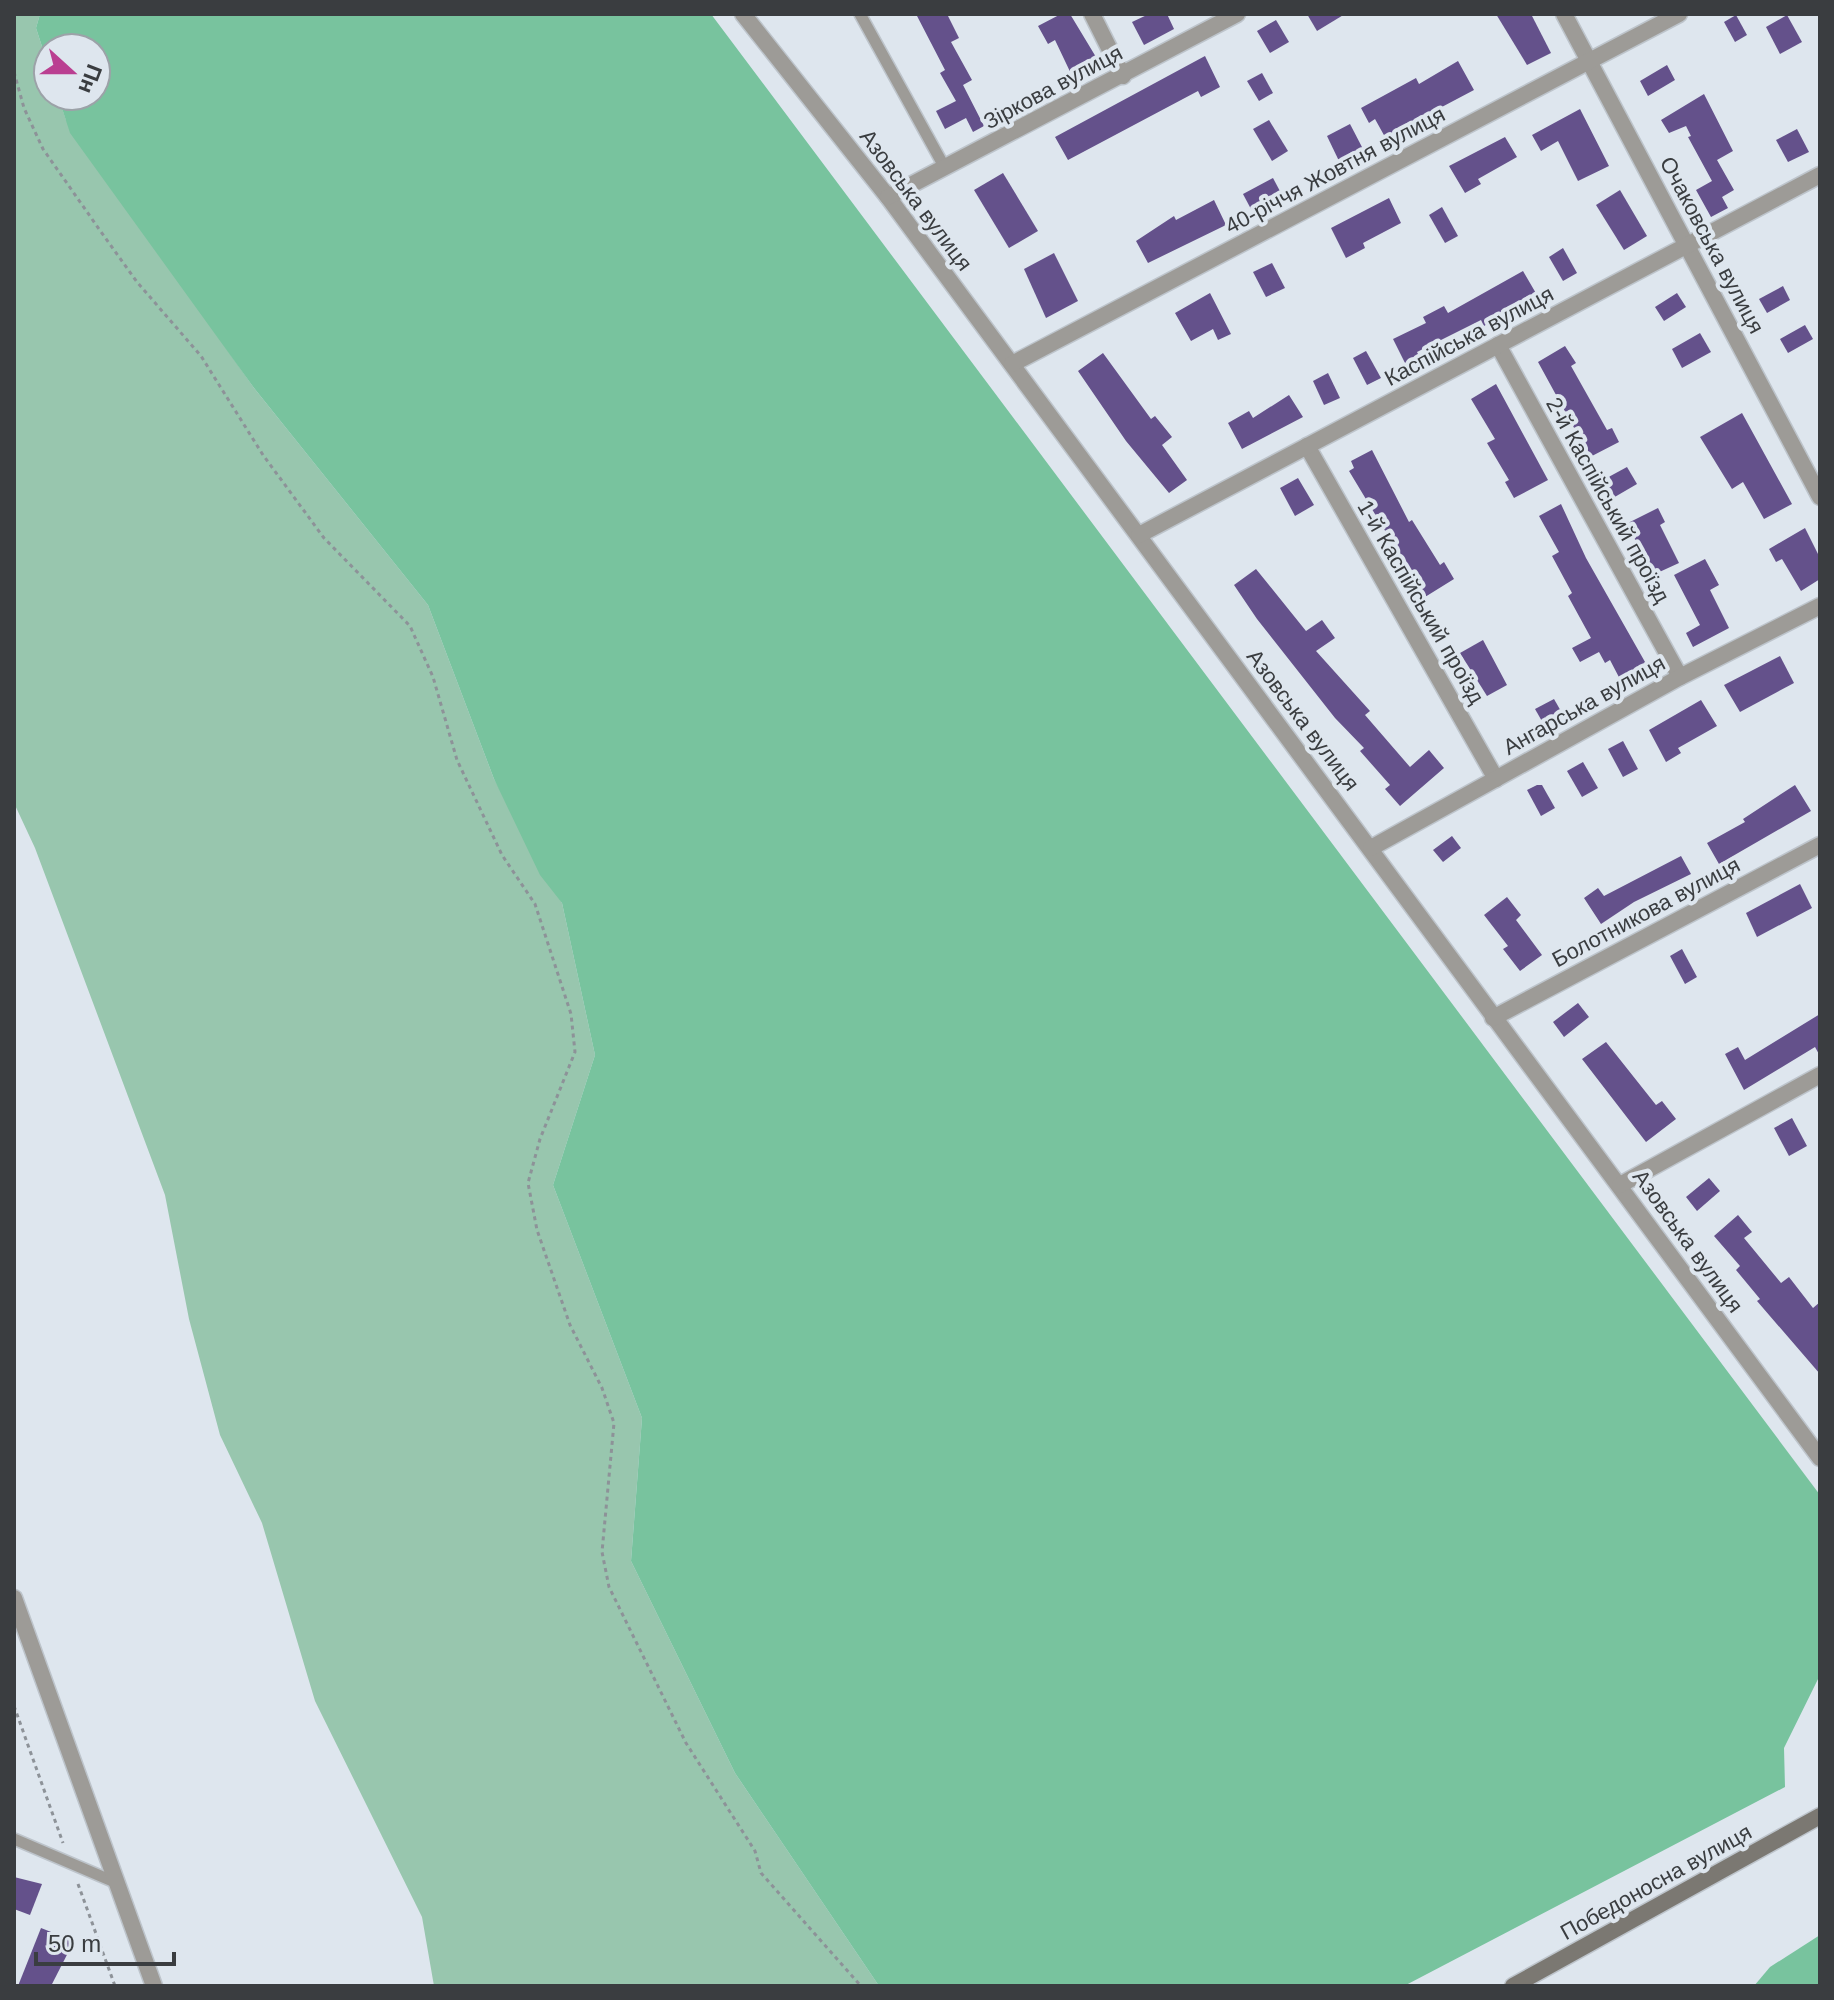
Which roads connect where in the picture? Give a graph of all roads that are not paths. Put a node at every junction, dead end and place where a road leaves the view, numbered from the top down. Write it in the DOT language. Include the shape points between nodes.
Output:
graph roads {
  1 [pos="743,14"];
  2 [pos="860,14"];
  3 [pos="1092,14"];
  4 [pos="1237,14"];
  5 [pos="1564,14"];
  6 [pos="1679,14"];
  7 [pos="1590,60"];
  8 [pos="1123,76"];
  9 [pos="945,168"];
  10 [pos="1820,175"];
  11 [pos="888,197"];
  12 [pos="1688,247"];
  13 [pos="1498,345"];
  14 [pos="1012,364"];
  15 [pos="1307,446"];
  16 [pos="1820,497"];
  17 [pos="1139,535"];
  18 [pos="1820,606"];
  19 [pos="1680,677"];
  20 [pos="1496,779"];
  21 [pos="1820,845"];
  22 [pos="1371,848"];
  23 [pos="1493,1018"];
  24 [pos="1820,1075"];
  25 [pos="1620,1185"];
  26 [pos="1820,1458"];
  27 [pos="14,1600"];
  28 [pos="1820,1816"];
  29 [pos="14,1839"];
  30 [pos="117,1883"];
  31 [pos="154,1986"];
  32 [pos="1513,1986"];
  1 -- 11 [label="street, Азовська вулиця"];
  2 -- 9 [label="lane"];
  3 -- 8 [label="street"];
  4 -- 8 [label="street, Зіркова вулиця"];
  5 -- 7 [label="street, Очаковська вулиця"];
  6 -- 7 [label="street, 40-річчя Жовтня вулиця"];
  7 -- 12 [label="street, Очаковська вулиця"];
  7 -- 14 [label="street, 40-річчя Жовтня вулиця"];
  8 -- 9 [label="street, Зіркова вулиця"];
  9 -- 11 [label="street, Зіркова вулиця"];
  10 -- 12 [label="street, Каспійська вулиця"];
  11 -- 14 [label="street, Азовська вулиця"];
  12 -- 13 [label="street, Каспійська вулиця"];
  12 -- 16 [label="street, Очаковська вулиця"];
  13 -- 15 [label="street, Каспійська вулиця"];
  13 -- 19 [label="street, 2-й Каспійський проїзд"];
  14 -- 17 [label="street, Азовська вулиця"];
  15 -- 17 [label="street, Каспійська вулиця"];
  15 -- 20 [label="street, 1-й Каспійський проїзд"];
  17 -- 22 [label="street, Азовська вулиця"];
  18 -- 19 [label="street, Ангарська вулиця"];
  19 -- 20 [label="street, Ангарська вулиця"];
  20 -- 22 [label="street, Ангарська вулиця"];
  21 -- 23 [label="street, Болотникова вулиця"];
  22 -- 23 [label="street, Азовська вулиця"];
  23 -- 25 [label="street, Азовська вулиця"];
  24 -- 25 [label="street"];
  25 -- 26 [label="street, Азовська вулиця"];
  27 -- 30 [label="street"];
  28 -- 32 [label="street, Победоносна вулиця"];
  29 -- 30 [label="lane"];
  30 -- 31 [label="street"];
}
